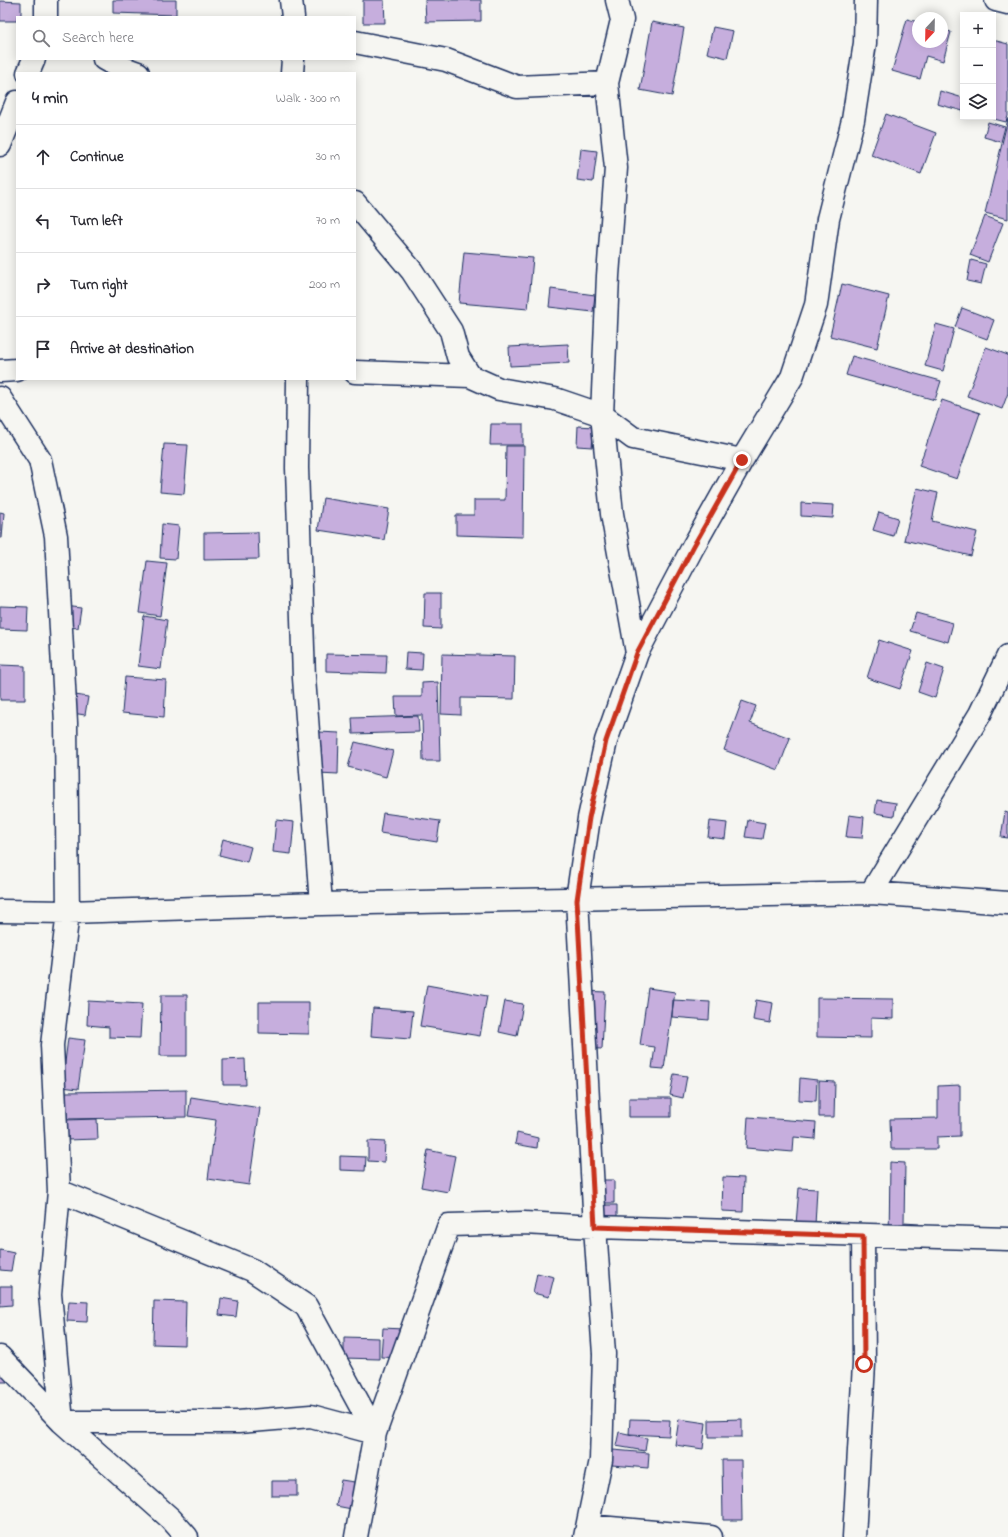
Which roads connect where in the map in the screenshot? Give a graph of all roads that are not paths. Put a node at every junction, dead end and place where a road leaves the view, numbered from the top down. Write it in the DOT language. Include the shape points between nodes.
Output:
graph roads {
  1 [pos="46,0"];
  2 [pos="290,0"];
  3 [pos="617,0"];
  4 [pos="866,0"];
  5 [pos="996,0"];
  6 [pos="1008,1"];
  7 [pos="46,16"];
  8 [pos="292,16"];
  9 [pos="356,42"];
  10 [pos="34,60"];
  11 [pos="106,60"];
  12 [pos="293,60"];
  13 [pos="28,72"];
  14 [pos="135,72"];
  15 [pos="292,72"];
  16 [pos="607,83"];
  17 [pos="16,105"];
  18 [pos="0,145"];
  19 [pos="356,204"];
  20 [pos="16,370"];
  21 [pos="0,371"];
  22 [pos="356,372"];
  23 [pos="470,376"];
  24 [pos="298,380"];
  25 [pos="0,398"];
  26 [pos="602,415"];
  27 [pos="742,460"];
  28 [pos="637,653"];
  29 [pos="1008,656"];
  30 [pos="871,893"];
  31 [pos="577,900"];
  32 [pos="1008,903"];
  33 [pos="321,904"];
  34 [pos="0,911"];
  35 [pos="68,912"];
  36 [pos="59,1191"];
  37 [pos="595,1227"];
  38 [pos="863,1236"];
  39 [pos="1008,1239"];
  40 [pos="0,1356"];
  41 [pos="62,1422"];
  42 [pos="375,1433"];
  43 [pos="586,1532"];
  44 [pos="188,1537"];
  45 [pos="356,1537"];
  46 [pos="711,1537"];
  47 [pos="854,1537"];
  1 -- 7 [label="street"];
  2 -- 8 [label="street"];
  3 -- 16 [label="street" via="622,20"];
  4 -- 27 [label="street" via="865,43 854,112 828,219 816,306 792,377"];
  5 -- 6 [label="street"];
  9 -- 16 [label="street" via="446,60 517,86"];
  10 -- 13 [label="street"];
  11 -- 14 [label="street"];
  12 -- 15 [label="street"];
  16 -- 26 [label="street" via="616,168"];
  17 -- 18 [label="street"];
  19 -- 23 [label="street" via="412,271 451,330 458,357"];
  20 -- 21 [label="street"];
  22 -- 23 [label="street"];
  23 -- 26 [label="street" via="499,389 555,399"];
  24 -- 33 [label="street" via="297,468 304,678"];
  25 -- 35 [label="street" via="40,460 56,536 66,723"];
  26 -- 27 [label="street" via="633,438"];
  26 -- 28 [label="street" via="612,514"];
  27 -- 28 [label="street"];
  28 -- 31 [label="street" via="606,741 589,818"];
  29 -- 30 [label="street" via="980,714"];
  30 -- 31 [label="street"];
  30 -- 32 [label="street"];
  31 -- 33 [label="street"];
  31 -- 37 [label="street"];
  33 -- 35 [label="street"];
  34 -- 35 [label="street"];
  35 -- 36 [label="street" via="52,1045"];
  36 -- 41 [label="street" via="50,1294"];
  36 -- 42 [label="street" via="252,1270 306,1306"];
  37 -- 38 [label="street"];
  37 -- 42 [label="street" via="524,1223 449,1225"];
  37 -- 43 [label="street" via="604,1354 601,1460"];
  38 -- 39 [label="street"];
  38 -- 47 [label="street" via="864,1364"];
  40 -- 41 [label="street"];
  41 -- 42 [label="street" via="238,1422 311,1416"];
  41 -- 44 [label="street"];
  42 -- 45 [label="street"];
  43 -- 46 [label="street"];
}
